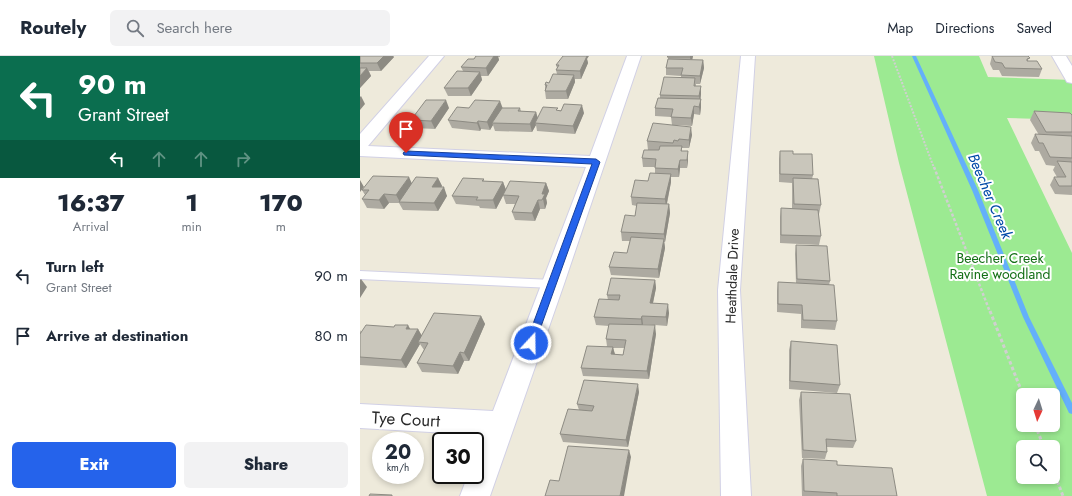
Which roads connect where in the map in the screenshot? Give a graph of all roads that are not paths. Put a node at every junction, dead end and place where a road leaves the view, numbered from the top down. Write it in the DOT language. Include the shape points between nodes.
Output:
graph roads {
  1 [pos="437,56"];
  2 [pos="634,56"];
  3 [pos="748,56"];
  4 [pos="1059,56"];
  5 [pos="1072,79"];
  6 [pos="360,145"];
  7 [pos="360,151"];
  8 [pos="596,162"];
  9 [pos="360,275"];
  10 [pos="553,284"];
  11 [pos="360,416"];
  12 [pos="500,424"];
  13 [pos="475,496"];
  14 [pos="736,496"];
  1 -- 6 [label="street"];
  2 -- 8 [label="street"];
  3 -- 14 [label="street, Heathdale Drive" via="729,290"];
  4 -- 5 [label="street"];
  7 -- 8 [label="street"];
  8 -- 10 [label="street"];
  9 -- 10 [label="lane"];
  10 -- 12 [label="street"];
  11 -- 12 [label="street, Tye Court"];
  12 -- 13 [label="street"];
}
